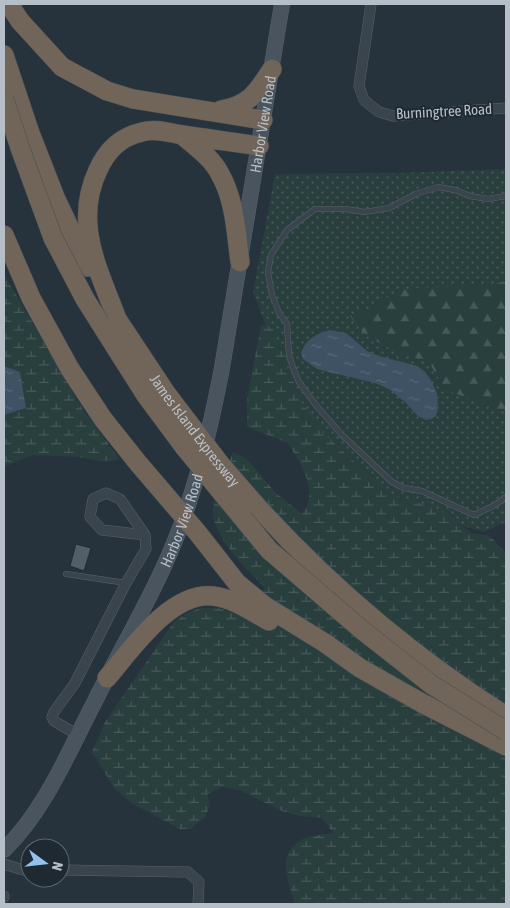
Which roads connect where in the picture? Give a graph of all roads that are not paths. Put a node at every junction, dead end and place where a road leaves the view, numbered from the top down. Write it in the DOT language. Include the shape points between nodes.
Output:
graph roads {
  1 [pos="9,4"];
  2 [pos="282,4"];
  3 [pos="371,4"];
  4 [pos="4,55"];
  5 [pos="272,69"];
  6 [pos="4,98"];
  7 [pos="506,108"];
  8 [pos="213,112"];
  9 [pos="264,120"];
  10 [pos="182,135"];
  11 [pos="258,146"];
  12 [pos="506,196"];
  13 [pos="4,235"];
  14 [pos="240,262"];
  15 [pos="117,318"];
  16 [pos="506,497"];
  17 [pos="184,518"];
  18 [pos="145,535"];
  19 [pos="66,574"];
  20 [pos="126,583"];
  21 [pos="241,597"];
  22 [pos="107,678"];
  23 [pos="506,716"];
  24 [pos="506,732"];
  25 [pos="78,735"];
  26 [pos="506,746"];
  27 [pos="4,850"];
  28 [pos="4,864"];
  29 [pos="20,869"];
  30 [pos="70,870"];
  31 [pos="198,904"];
  1 -- 8 [label="highway" via="20,21 62,67 86,80 133,99"];
  2 -- 5 [label="main road, Harbor View Road"];
  3 -- 7 [label="street, Burningtree Road" via="359,86 364,100 379,112 393,116"];
  4 -- 15 [label="highway, James Island Expressway" via="55,197 82,256"];
  5 -- 8 [label="highway" via="257,92 243,104"];
  5 -- 9 [label="main road, Harbor View Road"];
  6 -- 24 [label="highway, James Island Expressway, bridge" via="58,247 119,354 185,448 270,550 362,630 432,685"];
  8 -- 9 [label="highway"];
  9 -- 11 [label="main road, Harbor View Road"];
  10 -- 11 [label="highway"];
  10 -- 14 [label="highway" via="205,154 220,174 231,200"];
  10 -- 15 [label="highway" via="142,132 117,142 103,158 88,193 86,214 90,248"];
  11 -- 14 [label="main road, Harbor View Road"];
  12 -- 16 [label="lane" via="488,199 438,187 389,208 365,212 315,209 286,230 271,255 268,272 272,295 287,324 290,355 299,382 342,435 392,482 422,491 474,515"];
  13 -- 17 [label="highway" via="31,298 70,369 103,419"];
  14 -- 17 [label="main road, Harbor View Road" via="211,424"];
  15 -- 23 [label="highway, James Island Expressway, bridge" via="166,393 221,465 280,532 403,644"];
  17 -- 21 [label="highway" via="222,565"];
  17 -- 22 [label="main road, Harbor View Road" via="165,564"];
  18 -- 18 [label="street" via="102,530 90,518 93,499 106,493 120,499"];
  18 -- 20 [label="street" via="146,549"];
  19 -- 20 [label="lane"];
  20 -- 25 [label="street" via="75,683 52,717"];
  21 -- 22 [label="highway" via="201,595 180,603 151,626"];
  21 -- 26 [label="highway" via="420,702"];
  22 -- 25 [label="main road, Harbor View Road"];
  25 -- 27 [label="main road, Harbor View Road" via="20,835"];
  28 -- 29 [label="street"];
  30 -- 31 [label="street" via="188,872 199,882"];
}
